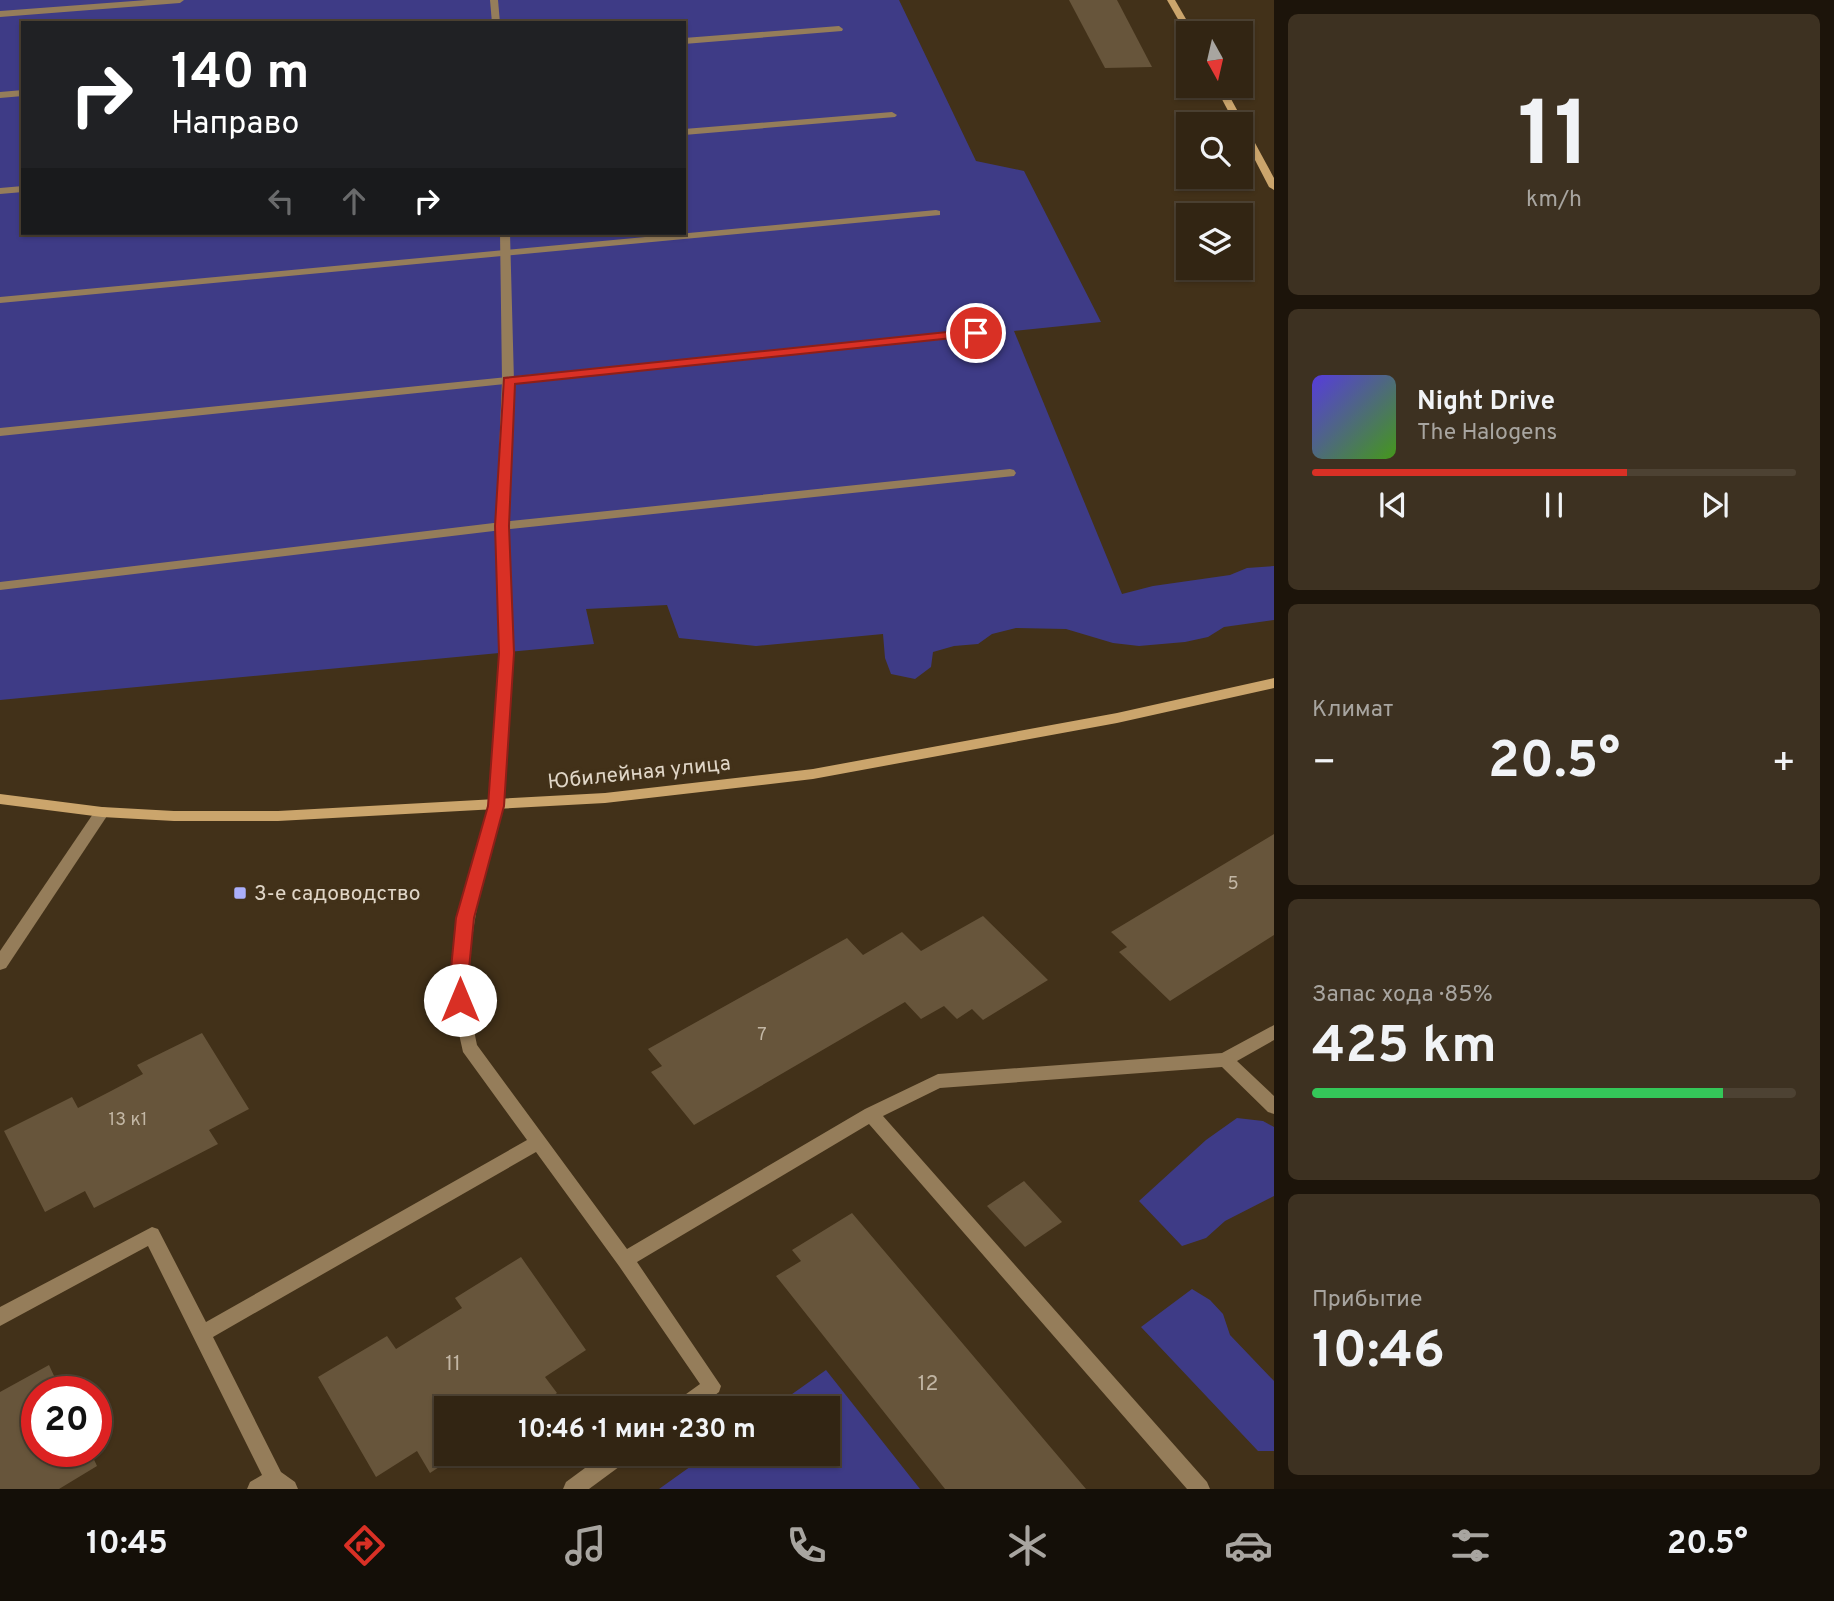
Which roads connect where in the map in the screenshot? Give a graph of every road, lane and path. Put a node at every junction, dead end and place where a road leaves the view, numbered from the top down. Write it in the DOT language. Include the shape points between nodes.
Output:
graph roads {
  1 [pos="180,0"];
  2 [pos="494,0"];
  3 [pos="1171,0"];
  4 [pos="0,14"];
  5 [pos="496,21"];
  6 [pos="1183,21"];
  7 [pos="839,29"];
  8 [pos="686,41"];
  9 [pos="21,93"];
  10 [pos="0,95"];
  11 [pos="892,115"];
  12 [pos="686,132"];
  13 [pos="1253,149"];
  14 [pos="1274,187"];
  15 [pos="21,189"];
  16 [pos="0,191"];
  17 [pos="936,213"];
  18 [pos="505,235"];
  19 [pos="506,253"];
  20 [pos="0,300"];
  21 [pos="976,333"];
  22 [pos="508,381"];
  23 [pos="0,432"];
  24 [pos="1010,473"];
  25 [pos="502,526"];
  26 [pos="0,586"];
  27 [pos="1274,683"];
  28 [pos="0,799"];
  29 [pos="496,806"];
  30 [pos="102,812"];
  31 [pos="0,964"];
  32 [pos="1274,1032"];
  33 [pos="1225,1060"];
  34 [pos="1274,1107"];
  35 [pos="871,1114"];
  36 [pos="537,1143"];
  37 [pos="625,1260"];
  38 [pos="0,1317"];
  39 [pos="202,1334"];
  40 [pos="699,1396"];
  41 [pos="604,1466"];
  42 [pos="273,1486"];
  43 [pos="573,1489"];
  44 [pos="1200,1489"];
  1 -- 4 [label="street"];
  2 -- 5 [label="street"];
  3 -- 6 [label="street"];
  7 -- 8 [label="street"];
  9 -- 10 [label="street"];
  11 -- 12 [label="street"];
  13 -- 14 [label="street"];
  15 -- 16 [label="street"];
  17 -- 19 [label="street"];
  18 -- 19 [label="street"];
  19 -- 20 [label="street"];
  19 -- 22 [label="street"];
  21 -- 22 [label="street"];
  22 -- 23 [label="street"];
  22 -- 25 [label="street"];
  24 -- 25 [label="street"];
  25 -- 26 [label="street"];
  25 -- 29 [label="street" via="507,653"];
  27 -- 29 [label="street, Юбилейная улица" via="813,774 630,796"];
  28 -- 30 [label="street, Юбилейная улица"];
  29 -- 30 [label="street, Юбилейная улица" via="278,816"];
  29 -- 36 [label="street" via="465,918 459,979 462,1020 469,1047"];
  30 -- 31 [label="street"];
  32 -- 33 [label="street"];
  33 -- 34 [label="street"];
  33 -- 35 [label="street" via="938,1081"];
  35 -- 37 [label="street"];
  35 -- 44 [label="street"];
  36 -- 37 [label="street"];
  36 -- 39 [label="street"];
  37 -- 40 [label="street" via="712,1386"];
  38 -- 39 [label="street" via="152,1235"];
  39 -- 42 [label="street"];
  41 -- 43 [label="street"];
}
